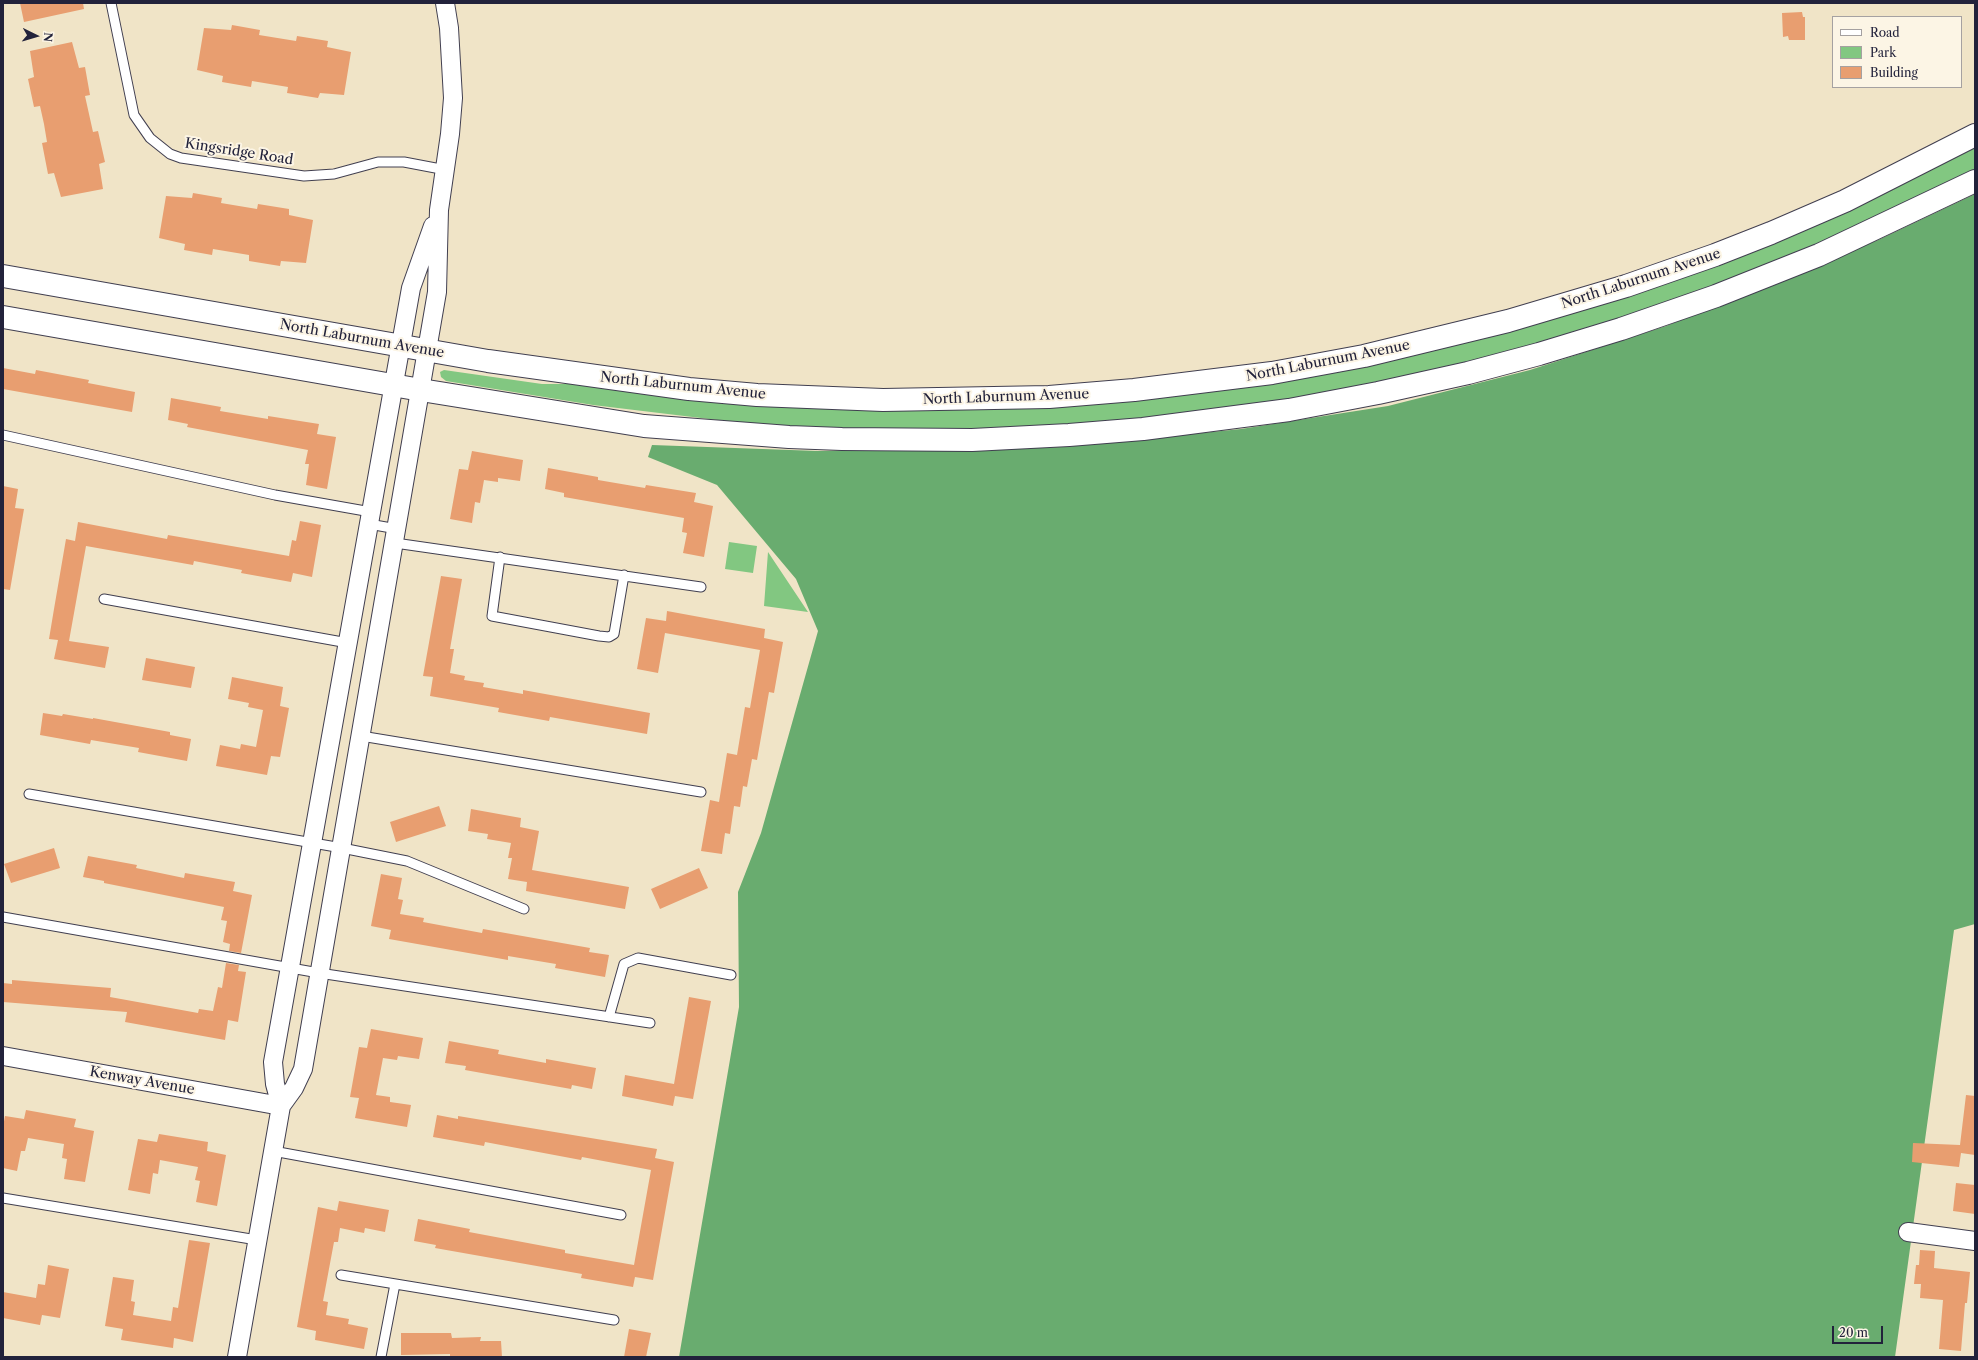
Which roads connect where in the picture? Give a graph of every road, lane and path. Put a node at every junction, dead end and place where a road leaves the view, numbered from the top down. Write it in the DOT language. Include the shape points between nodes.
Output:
graph roads {
  1 [pos="111,3"];
  2 [pos="445,3"];
  3 [pos="1975,135"];
  4 [pos="446,170"];
  5 [pos="1975,181"];
  6 [pos="439,210"];
  7 [pos="3,276"];
  8 [pos="3,317"];
  9 [pos="401,346"];
  10 [pos="427,351"];
  11 [pos="394,385"];
  12 [pos="421,390"];
  13 [pos="3,435"];
  14 [pos="370,518"];
  15 [pos="396,536"];
  16 [pos="500,557"];
  17 [pos="624,575"];
  18 [pos="701,587"];
  19 [pos="104,598"];
  20 [pos="348,643"];
  21 [pos="361,736"];
  22 [pos="701,792"];
  23 [pos="29,794"];
  24 [pos="312,843"];
  25 [pos="342,848"];
  26 [pos="524,909"];
  27 [pos="3,917"];
  28 [pos="290,968"];
  29 [pos="319,974"];
  30 [pos="732,975"];
  31 [pos="609,1017"];
  32 [pos="650,1023"];
  33 [pos="3,1056"];
  34 [pos="281,1106"];
  35 [pos="273,1151"];
  36 [pos="3,1198"];
  37 [pos="622,1215"];
  38 [pos="1908,1232"];
  39 [pos="257,1240"];
  40 [pos="1975,1241"];
  41 [pos="341,1274"];
  42 [pos="395,1284"];
  43 [pos="614,1320"];
  44 [pos="237,1357"];
  45 [pos="381,1357"];
  1 -- 4 [label="lane, Kingsridge Road" via="134,115 150,138 170,154 181,158 304,176 334,174 378,162 404,162"];
  2 -- 4 [label="street" via="453,98"];
  3 -- 10 [label="main road, North Laburnum Avenue" via="1845,201 1715,255 1626,286 1443,338 1272,373 1134,390 1049,397 883,400 757,395 688,389 548,371"];
  4 -- 6 [label="street"];
  5 -- 12 [label="main road" via="1819,255 1716,296 1621,329 1468,373 1378,394 1281,411 1144,429 1069,435 972,440 842,439 644,426"];
  6 -- 9 [label="street" via="411,288"];
  6 -- 10 [label="street" via="437,292"];
  7 -- 9 [label="main road, North Laburnum Avenue"];
  8 -- 11 [label="main road"];
  9 -- 10 [label="main road, North Laburnum Avenue"];
  9 -- 11 [label="street"];
  10 -- 12 [label="street"];
  11 -- 12 [label="main road"];
  11 -- 14 [label="street"];
  12 -- 15 [label="street"];
  13 -- 14 [label="lane" via="275,494"];
  14 -- 15 [label="lane"];
  14 -- 20 [label="street"];
  15 -- 16 [label="lane"];
  15 -- 21 [label="street"];
  16 -- 17 [label="lane"];
  16 -- 17 [label="lane" via="492,616 598,636 609,637 614,634"];
  17 -- 18 [label="lane"];
  19 -- 20 [label="lane"];
  20 -- 24 [label="street"];
  21 -- 22 [label="lane"];
  21 -- 25 [label="street"];
  23 -- 24 [label="lane"];
  24 -- 25 [label="lane"];
  24 -- 28 [label="street"];
  25 -- 26 [label="lane" via="407,861"];
  25 -- 29 [label="street"];
  27 -- 28 [label="lane"];
  28 -- 29 [label="lane"];
  28 -- 34 [label="street" via="273,1062"];
  29 -- 31 [label="lane"];
  29 -- 34 [label="street" via="303,1069"];
  30 -- 31 [label="lane" via="638,958 624,964"];
  31 -- 32 [label="lane"];
  33 -- 34 [label="street, Kenway Avenue"];
  34 -- 35 [label="street"];
  35 -- 37 [label="lane"];
  35 -- 39 [label="street"];
  36 -- 39 [label="lane"];
  38 -- 40 [label="street"];
  39 -- 44 [label="street"];
  41 -- 42 [label="lane"];
  42 -- 43 [label="lane"];
  42 -- 45 [label="lane"];
}
